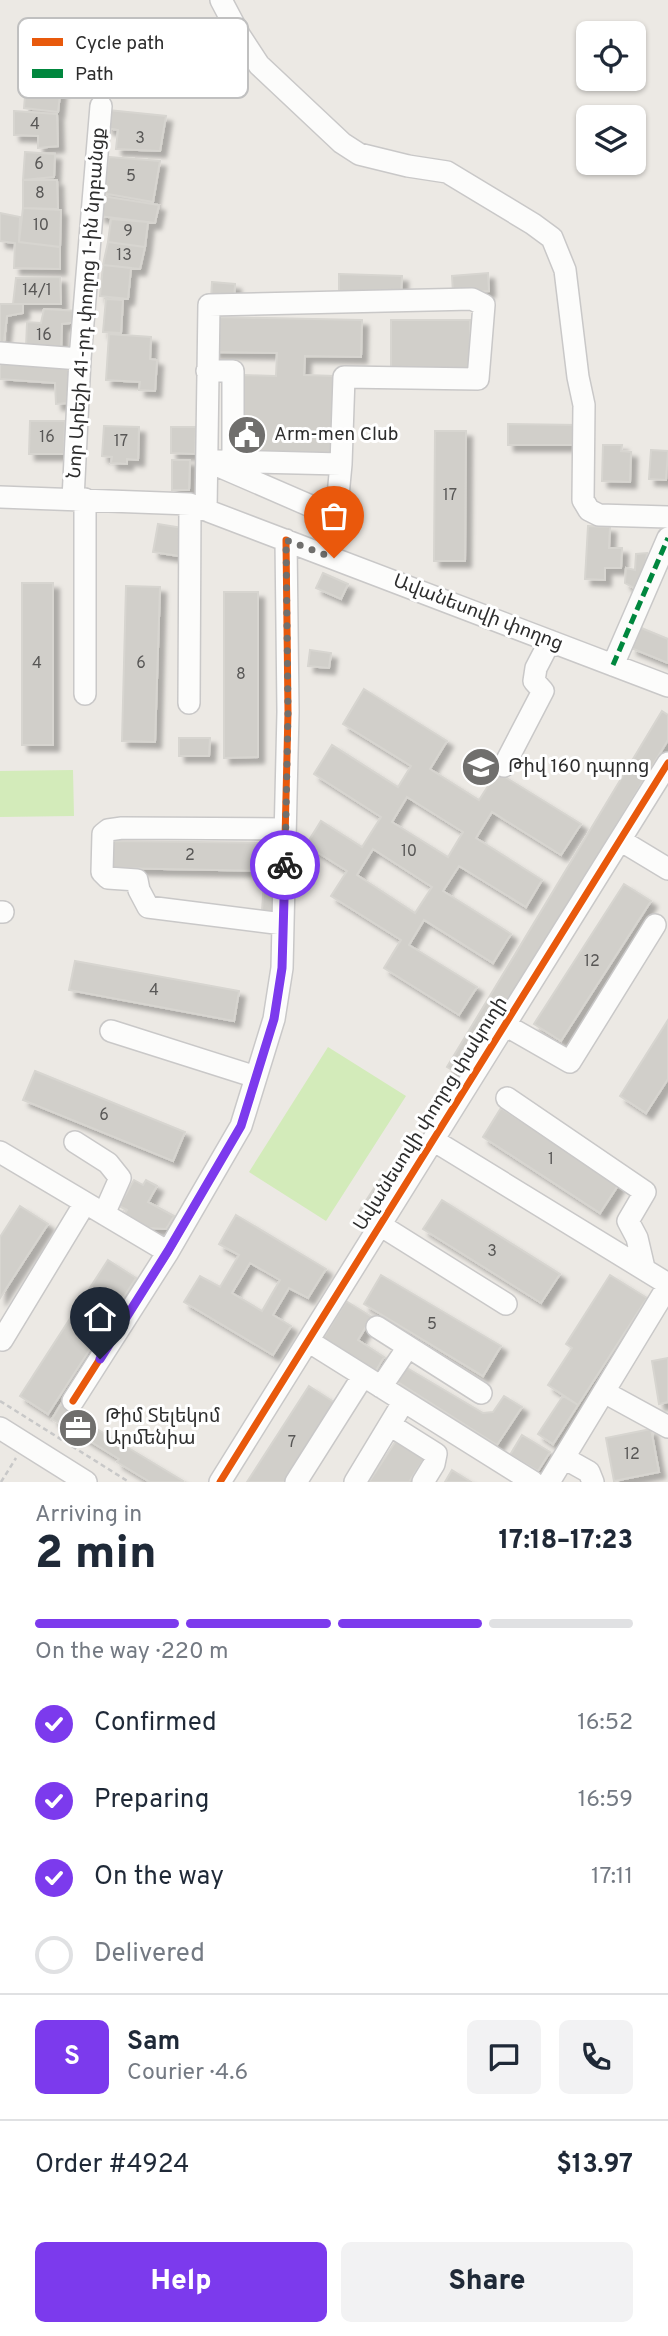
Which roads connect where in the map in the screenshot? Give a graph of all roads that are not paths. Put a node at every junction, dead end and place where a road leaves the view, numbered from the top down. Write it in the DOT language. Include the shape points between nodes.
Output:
graph roads {
  1 [pos="221,0"];
  2 [pos="230,18"];
  3 [pos="248,48"];
  4 [pos="101,106"];
  5 [pos="0,353"];
  6 [pos="80,359"];
  7 [pos="207,371"];
  8 [pos="207,461"];
  9 [pos="233,461"];
  10 [pos="341,464"];
  11 [pos="0,497"];
  12 [pos="79,499"];
  13 [pos="198,507"];
  14 [pos="668,517"];
  15 [pos="668,538"];
  16 [pos="286,540"];
  17 [pos="550,641"];
  18 [pos="613,665"];
  19 [pos="668,686"];
  20 [pos="85,694"];
  21 [pos="189,703"];
  22 [pos="668,763"];
  23 [pos="503,766"];
  24 [pos="285,829"];
  25 [pos="620,840"];
  26 [pos="668,869"];
  27 [pos="283,924"];
  28 [pos="655,925"];
  29 [pos="505,1025"];
  30 [pos="111,1031"];
  31 [pos="256,1076"];
  32 [pos="507,1098"];
  33 [pos="433,1140"];
  34 [pos="75,1142"];
  35 [pos="0,1152"];
  36 [pos="85,1203"];
  37 [pos="104,1214"];
  38 [pos="380,1225"];
  39 [pos="168,1251"];
  40 [pos="644,1268"];
  41 [pos="668,1285"];
  42 [pos="506,1304"];
  43 [pos="659,1319"];
  44 [pos="377,1327"];
  45 [pos="2,1340"];
  46 [pos="308,1341"];
  47 [pos="408,1346"];
  48 [pos="372,1381"];
  49 [pos="604,1392"];
  50 [pos="481,1393"];
  51 [pos="73,1401"];
  52 [pos="404,1401"];
  53 [pos="390,1425"];
  54 [pos="668,1427"];
  55 [pos="0,1428"];
  56 [pos="564,1458"];
  57 [pos="86,1482"];
  58 [pos="220,1482"];
  59 [pos="296,1482"];
  60 [pos="355,1482"];
  61 [pos="423,1482"];
  62 [pos="533,1482"];
  63 [pos="549,1482"];
  64 [pos="593,1482"];
  1 -- 2 [label="street"];
  3 -- 14 [label="street" via="260,65 359,154 447,172 552,238 565,270 584,405 583,500 598,515"];
  4 -- 6 [label="street, Նոր Արեշի 41-րդ փողոց 1-ին նրբանցք"];
  5 -- 6 [label="street"];
  6 -- 12 [label="street, Նոր Արեշի 41-րդ փողոց 1-ին նրբանցք"];
  7 -- 8 [label="street"];
  7 -- 9 [label="street" via="233,371"];
  7 -- 10 [label="street" via="209,305 472,299 484,305 478,380 344,377"];
  8 -- 9 [label="street"];
  8 -- 10 [label="street" via="337,517"];
  8 -- 13 [label="street"];
  9 -- 10 [label="street"];
  11 -- 12 [label="street, Ավանեսովի փողոց"];
  12 -- 13 [label="street, Ավանեսովի փողոց"];
  12 -- 20 [label="street, Նոր Արեշի 41-րդ փողոց 1-ին նրբանցք"];
  13 -- 16 [label="street, Ավանեսովի փողոց"];
  13 -- 21 [label="street"];
  15 -- 18 [label="street"];
  16 -- 17 [label="street, Ավանեսովի փողոց"];
  16 -- 24 [label="street"];
  17 -- 18 [label="street, Ավանեսովի փողոց"];
  17 -- 23 [label="street" via="534,681 543,691"];
  18 -- 19 [label="street, Ավանեսովի փողոց"];
  22 -- 25 [label="street, Ավանեսովի փողոց փակուղի"];
  24 -- 27 [label="street"];
  24 -- 27 [label="street" via="108,830 103,834 102,872 108,878 137,880 148,907"];
  25 -- 26 [label="street"];
  25 -- 29 [label="street, Ավանեսովի փողոց փակուղի"];
  27 -- 31 [label="street" via="274,1019"];
  28 -- 29 [label="street" via="570,1062"];
  29 -- 33 [label="street, Ավանեսովի փողոց փակուղի"];
  30 -- 31 [label="street"];
  31 -- 39 [label="street" via="241,1126"];
  32 -- 40 [label="street" via="645,1192 628,1221"];
  33 -- 38 [label="street, Ավանեսովի փողոց փակուղի"];
  33 -- 40 [label="street"];
  34 -- 37 [label="street" via="108,1163 120,1178"];
  35 -- 36 [label="street"];
  36 -- 37 [label="street"];
  36 -- 45 [label="street"];
  37 -- 39 [label="street"];
  38 -- 42 [label="street"];
  38 -- 46 [label="street, Ավանեսովի փողոց փակուղի"];
  39 -- 51 [label="street"];
  40 -- 41 [label="street"];
  41 -- 43 [label="street"];
  43 -- 49 [label="street"];
  44 -- 47 [label="street"];
  46 -- 48 [label="street"];
  46 -- 58 [label="street, Ավանեսովի փողոց փակուղի"];
  47 -- 48 [label="street"];
  47 -- 50 [label="street"];
  48 -- 52 [label="street"];
  48 -- 59 [label="street"];
  49 -- 54 [label="street"];
  49 -- 56 [label="street"];
  52 -- 53 [label="street"];
  52 -- 62 [label="street"];
  53 -- 60 [label="street"];
  53 -- 61 [label="street" via="436,1454"];
  55 -- 57 [label="street"];
  56 -- 63 [label="street"];
  56 -- 64 [label="street" via="589,1472"];
}
